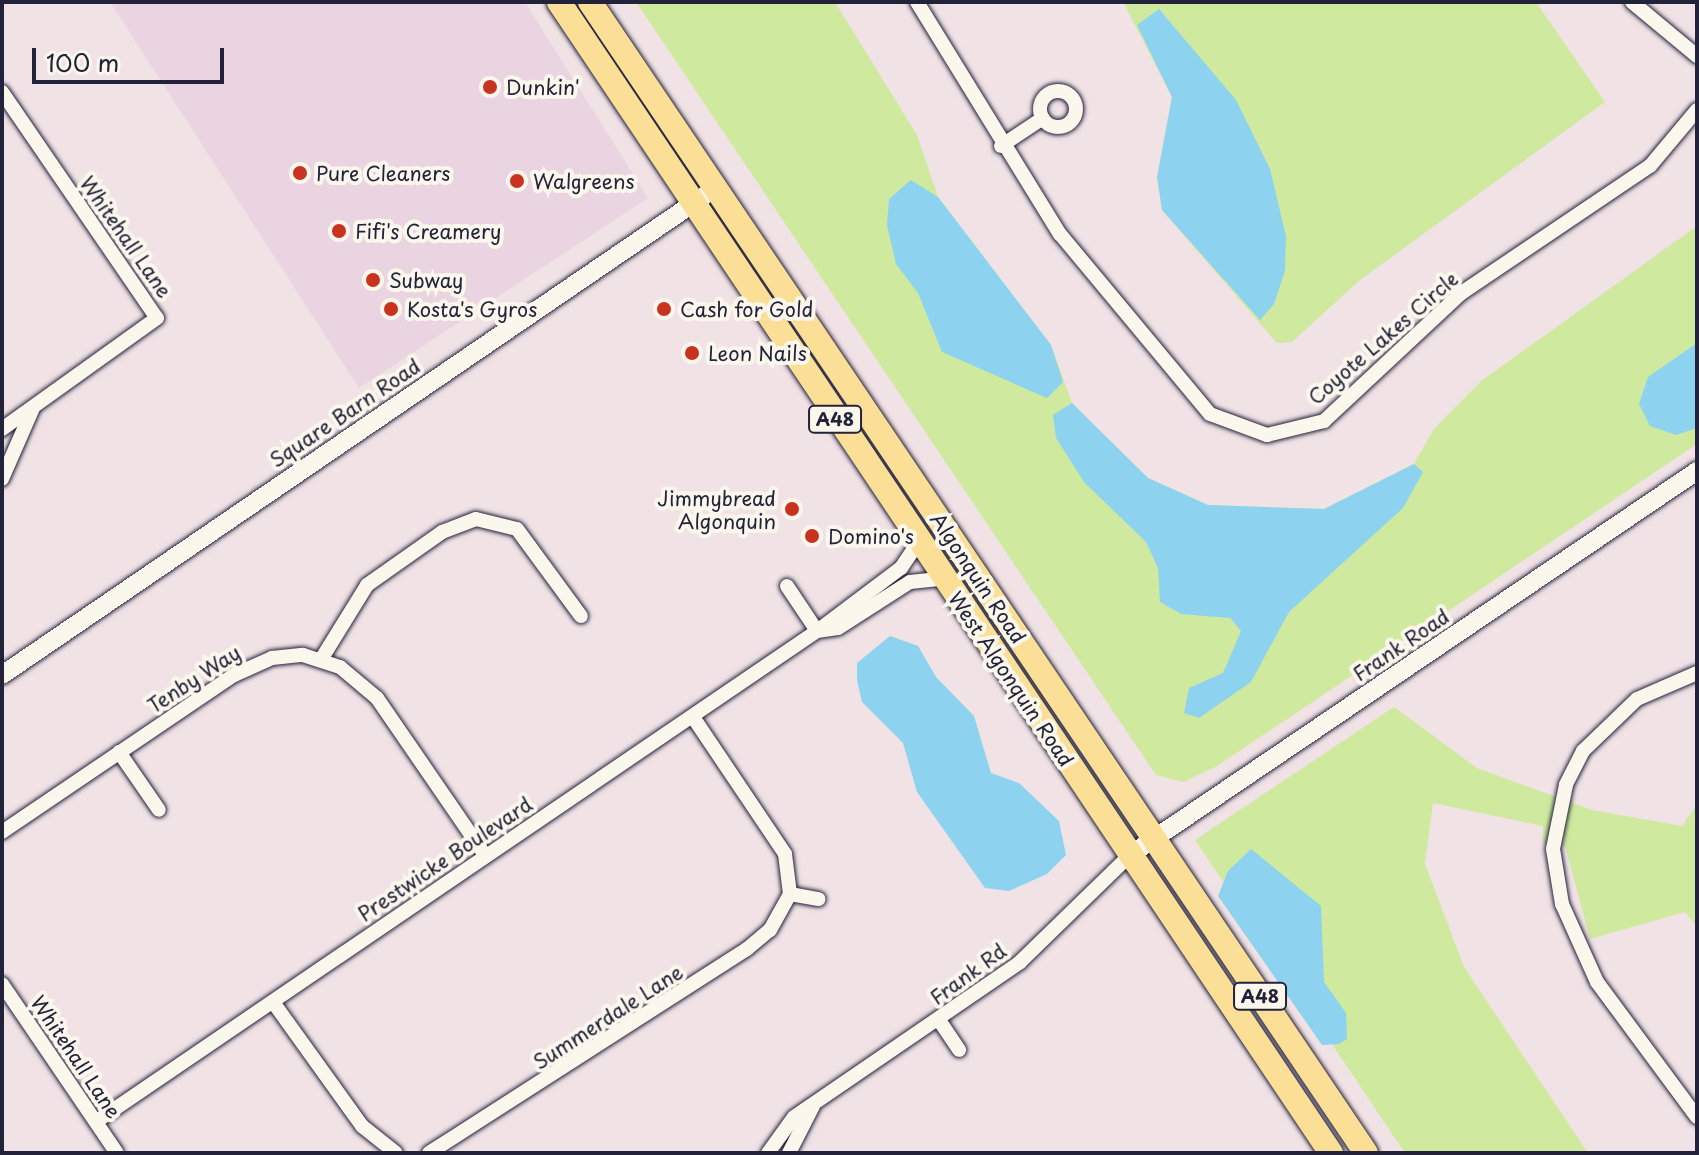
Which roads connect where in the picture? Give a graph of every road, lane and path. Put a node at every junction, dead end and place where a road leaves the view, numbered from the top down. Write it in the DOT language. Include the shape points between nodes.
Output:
graph roads {
  1 [pos="559,2"];
  2 [pos="590,2"];
  3 [pos="917,2"];
  4 [pos="1632,2"];
  5 [pos="1697,56"];
  6 [pos="2,92"];
  7 [pos="1697,110"];
  8 [pos="1043,118"];
  9 [pos="1001,146"];
  10 [pos="714,189"];
  11 [pos="690,206"];
  12 [pos="33,408"];
  13 [pos="2,429"];
  14 [pos="1697,471"];
  15 [pos="2,479"];
  16 [pos="919,541"];
  17 [pos="787,586"];
  18 [pos="950,587"];
  19 [pos="581,616"];
  20 [pos="817,631"];
  21 [pos="322,658"];
  22 [pos="1697,673"];
  23 [pos="2,675"];
  24 [pos="693,717"];
  25 [pos="119,752"];
  26 [pos="159,810"];
  27 [pos="2,832"];
  28 [pos="1153,840"];
  29 [pos="485,855"];
  30 [pos="1130,855"];
  31 [pos="790,894"];
  32 [pos="819,899"];
  33 [pos="2,984"];
  34 [pos="273,1002"];
  35 [pos="939,1020"];
  36 [pos="959,1050"];
  37 [pos="813,1106"];
  38 [pos="1697,1117"];
  39 [pos="97,1121"];
  40 [pos="117,1153"];
  41 [pos="396,1153"];
  42 [pos="429,1153"];
  43 [pos="768,1153"];
  44 [pos="789,1153"];
  45 [pos="1331,1153"];
  46 [pos="1366,1153"];
  1 -- 11 [label="main road, A48"];
  2 -- 10 [label="main road, Algonquin Road / A48"];
  3 -- 9 [label="street, Coyote Lakes Circle"];
  4 -- 5 [label="street"];
  6 -- 12 [label="street, Whitehall Lane" via="157,318"];
  7 -- 9 [label="street, Coyote Lakes Circle" via="1650,166 1460,294 1324,421 1267,435 1210,414 1060,234"];
  8 -- 9 [label="street"];
  10 -- 11 [label="street, Square Barn Road"];
  10 -- 28 [label="main road, Algonquin Road / A48"];
  11 -- 16 [label="main road, West Algonquin Road / A48"];
  11 -- 23 [label="street, Square Barn Road"];
  12 -- 13 [label="street, Whitehall Lane"];
  12 -- 15 [label="street"];
  14 -- 28 [label="street, Frank Road"];
  16 -- 18 [label="main road, West Algonquin Road / A48"];
  16 -- 20 [label="street, Prestwicke Boulevard" via="901,568"];
  17 -- 20 [label="street"];
  18 -- 20 [label="street, Prestwicke Boulevard" via="924,577 838,628"];
  18 -- 30 [label="main road, West Algonquin Road / A48"];
  19 -- 21 [label="street" via="517,529 476,519 442,532 367,585 336,625"];
  20 -- 24 [label="street, Prestwicke Boulevard"];
  21 -- 25 [label="street, Tenby Way" via="254,664"];
  21 -- 29 [label="street" via="377,698"];
  22 -- 38 [label="street" via="1637,699 1583,751 1566,785 1553,849 1562,904 1597,982 1646,1057"];
  24 -- 29 [label="street, Prestwicke Boulevard"];
  24 -- 31 [label="street" via="785,854"];
  25 -- 26 [label="street"];
  25 -- 27 [label="street, Tenby Way"];
  28 -- 30 [label="street, Frank Road"];
  28 -- 46 [label="main road, Algonquin Road / A48"];
  29 -- 34 [label="street, Prestwicke Boulevard"];
  30 -- 35 [label="street, Frank Rd" via="1020,962"];
  30 -- 45 [label="main road, West Algonquin Road / A48"];
  31 -- 32 [label="street"];
  31 -- 42 [label="street, Summerdale Lane" via="770,930 747,949"];
  33 -- 39 [label="street, Whitehall Lane"];
  34 -- 39 [label="street, Prestwicke Boulevard"];
  34 -- 41 [label="street" via="362,1126"];
  35 -- 36 [label="street"];
  35 -- 37 [label="street, Frank Rd"];
  37 -- 43 [label="street, Frank Rd" via="788,1123"];
  37 -- 44 [label="street, Frank Rd"];
  39 -- 40 [label="street, Whitehall Lane"];
}
